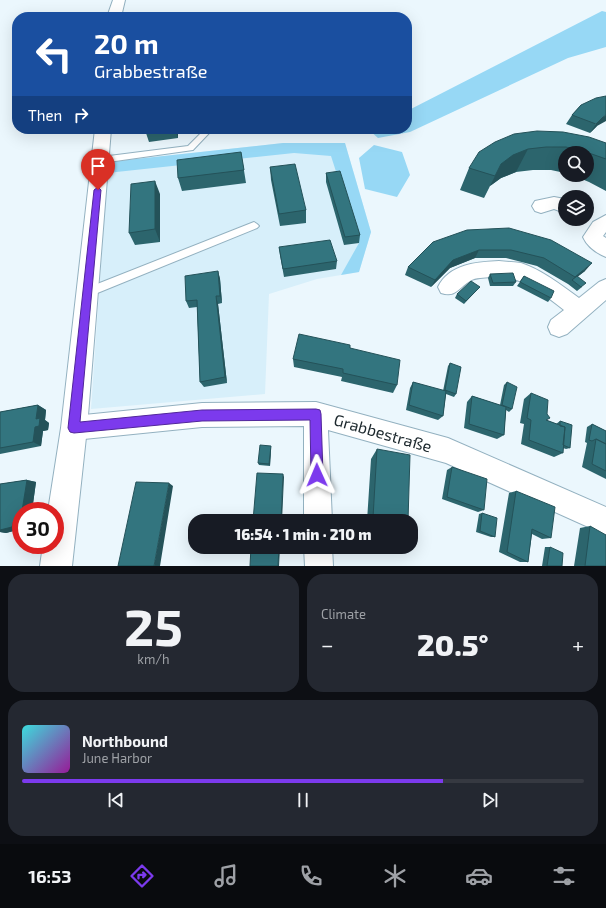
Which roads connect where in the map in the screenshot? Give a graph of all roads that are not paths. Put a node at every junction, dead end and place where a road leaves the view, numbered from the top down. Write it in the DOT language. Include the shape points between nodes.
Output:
graph roads {
  1 [pos="120,0"];
  2 [pos="116,12"];
  3 [pos="103,134"];
  4 [pos="204,134"];
  5 [pos="101,160"];
  6 [pos="558,204"];
  7 [pos="541,206"];
  8 [pos="254,226"];
  9 [pos="448,287"];
  10 [pos="606,288"];
  11 [pos="86,293"];
  12 [pos="579,309"];
  13 [pos="559,327"];
  14 [pos="316,414"];
  15 [pos="74,428"];
  16 [pos="318,514"];
  17 [pos="606,521"];
  18 [pos="318,554"];
  19 [pos="56,566"];
  20 [pos="319,566"];
  1 -- 2 [label="main road"];
  3 -- 5 [label="main road"];
  4 -- 5 [label="lane" via="190,148"];
  5 -- 11 [label="main road"];
  6 -- 7 [label="street"];
  8 -- 11 [label="lane"];
  9 -- 12 [label="street" via="464,274 479,270 518,271 541,282"];
  10 -- 12 [label="street"];
  11 -- 15 [label="main road"];
  12 -- 13 [label="street"];
  14 -- 15 [label="street, Grabbestraße" via="202,415"];
  14 -- 16 [label="street"];
  14 -- 17 [label="street, Grabbestraße" via="448,451"];
  15 -- 19 [label="main road"];
  18 -- 20 [label="street"];
}
